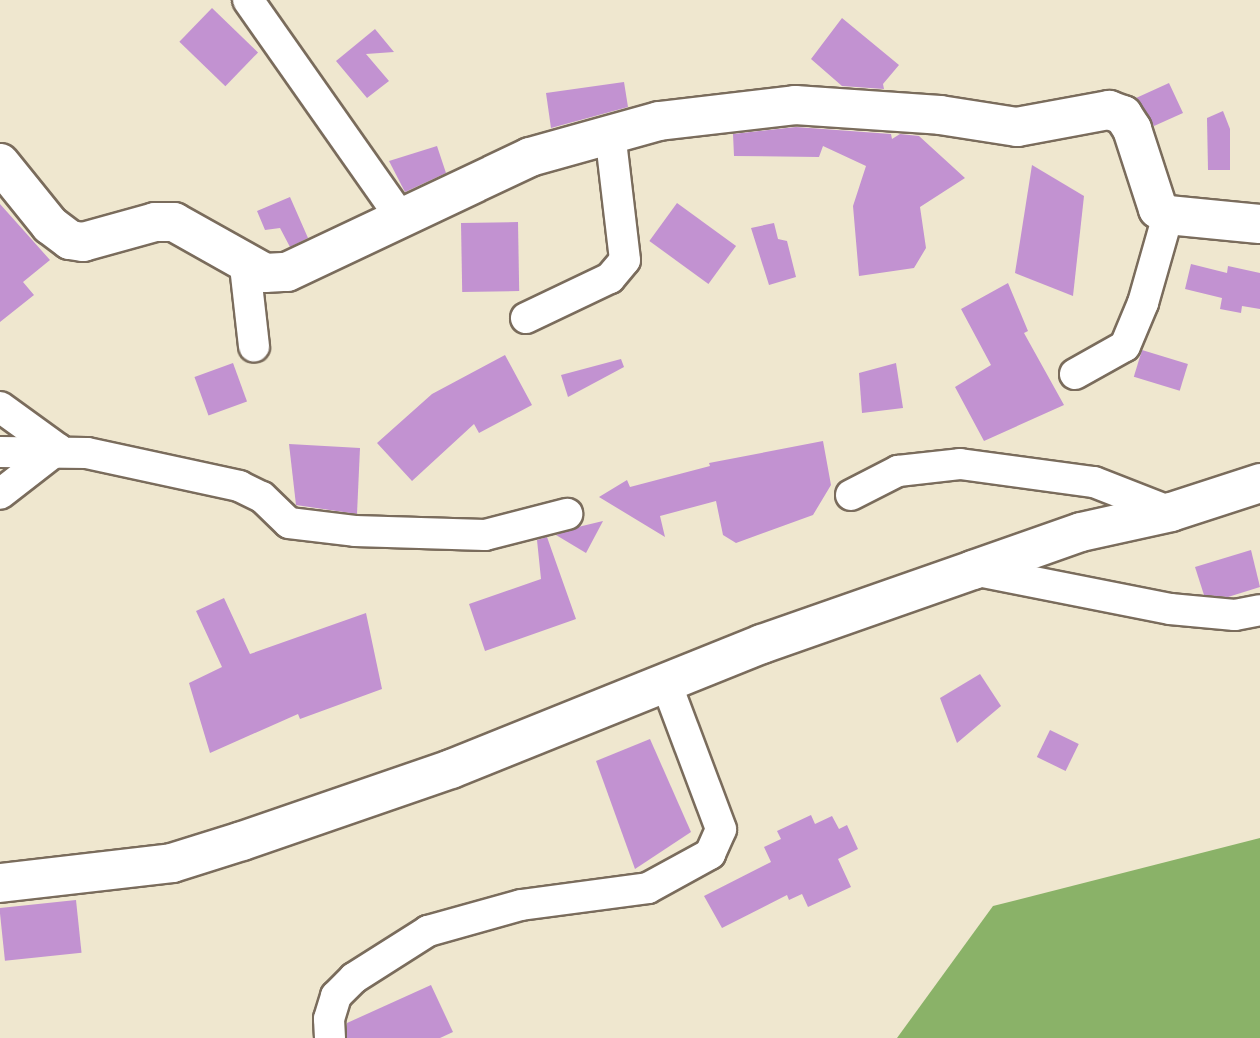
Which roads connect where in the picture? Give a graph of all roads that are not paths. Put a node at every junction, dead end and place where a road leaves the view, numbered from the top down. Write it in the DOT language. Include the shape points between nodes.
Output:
graph roads {
  1 [pos="248,0"];
  2 [pos="610,132"];
  3 [pos="0,163"];
  4 [pos="1168,215"];
  5 [pos="400,216"];
  6 [pos="1260,225"];
  7 [pos="245,266"];
  8 [pos="526,318"];
  9 [pos="254,346"];
  10 [pos="1075,374"];
  11 [pos="0,407"];
  12 [pos="58,449"];
  13 [pos="0,452"];
  14 [pos="1260,483"];
  15 [pos="0,494"];
  16 [pos="851,495"];
  17 [pos="1171,512"];
  18 [pos="567,514"];
  19 [pos="973,569"];
  20 [pos="1260,610"];
  21 [pos="666,683"];
  22 [pos="0,883"];
  23 [pos="330,1038"];
  1 -- 5 [label="street"];
  2 -- 4 [label="street" via="659,121 795,105 926,114 1017,127 1109,110 1123,115 1132,129 1158,209"];
  2 -- 5 [label="street" via="530,157"];
  2 -- 8 [label="street" via="625,260 610,278"];
  3 -- 7 [label="street" via="50,225 70,240 83,242 155,222 174,222"];
  4 -- 6 [label="street"];
  4 -- 10 [label="street" via="1143,303 1125,346"];
  5 -- 7 [label="street" via="288,272 265,273"];
  7 -- 9 [label="street"];
  11 -- 12 [label="street"];
  12 -- 13 [label="street"];
  12 -- 15 [label="street"];
  12 -- 18 [label="street" via="239,486 262,497 289,523 355,531 485,535"];
  14 -- 17 [label="street"];
  16 -- 17 [label="street" via="898,471 960,464 1094,482"];
  17 -- 19 [label="street" via="1081,532"];
  19 -- 20 [label="street" via="1170,610 1235,615"];
  19 -- 21 [label="street"];
  21 -- 22 [label="street" via="451,769 183,859"];
  21 -- 23 [label="street" via="721,829 710,854 648,888 521,905 428,931 354,978 336,996 329,1019"];
}
